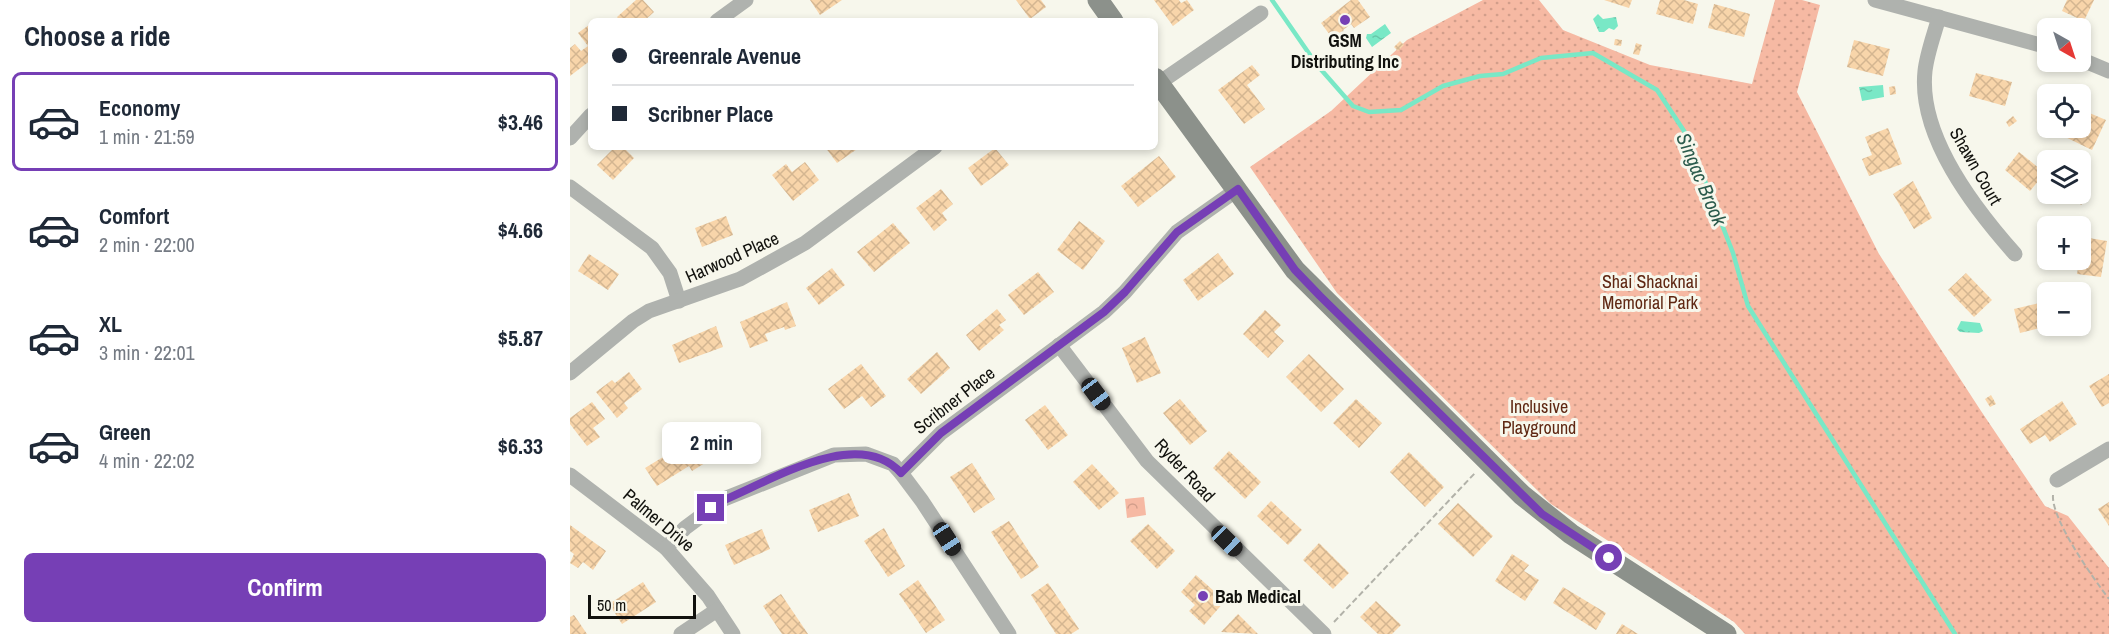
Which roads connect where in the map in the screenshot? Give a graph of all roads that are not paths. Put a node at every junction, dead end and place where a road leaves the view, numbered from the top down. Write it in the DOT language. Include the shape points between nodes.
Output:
graph roads {
  1 [pos="746,0"];
  2 [pos="1098,0"];
  3 [pos="1875,0"];
  4 [pos="1261,13"];
  5 [pos="1939,17"];
  6 [pos="721,18"];
  7 [pos="1109,18"];
  8 [pos="2037,44"];
  9 [pos="2091,63"];
  10 [pos="2108,69"];
  11 [pos="1158,80"];
  12 [pos="1158,82"];
  13 [pos="588,119"];
  14 [pos="570,138"];
  15 [pos="931,150"];
  16 [pos="570,187"];
  17 [pos="1238,189"];
  18 [pos="2015,254"];
  19 [pos="679,301"];
  20 [pos="1059,345"];
  21 [pos="570,373"];
  22 [pos="2109,449"];
  23 [pos="901,473"];
  24 [pos="570,475"];
  25 [pos="2057,480"];
  26 [pos="666,548"];
  27 [pos="717,610"];
  28 [pos="1324,633"];
  29 [pos="681,634"];
  30 [pos="733,634"];
  31 [pos="1009,634"];
  32 [pos="1726,634"];
  1 -- 6 [label="street"];
  2 -- 7 [label="street"];
  3 -- 5 [label="street"];
  4 -- 11 [label="street"];
  5 -- 8 [label="street"];
  5 -- 18 [label="street, Shawn Court" via="1925,70 1934,134 1987,223"];
  9 -- 10 [label="street"];
  12 -- 17 [label="street"];
  13 -- 14 [label="street"];
  15 -- 19 [label="street, Harwood Place" via="774,263"];
  16 -- 19 [label="street" via="652,248 670,273"];
  17 -- 20 [label="street, Scribner Place" via="1177,232 1125,292"];
  17 -- 32 [label="street" via="1295,270 1542,514"];
  19 -- 21 [label="street, Harwood Place" via="633,321"];
  20 -- 23 [label="street, Scribner Place" via="941,433"];
  20 -- 28 [label="street, Ryder Road" via="1147,461"];
  22 -- 25 [label="street"];
  23 -- 26 [label="street" via="881,458 866,454 834,455 724,500 685,528"];
  23 -- 31 [label="street"];
  24 -- 26 [label="street, Palmer Drive"];
  26 -- 27 [label="street, Palmer Drive"];
  27 -- 29 [label="street"];
  27 -- 30 [label="street, Palmer Drive"];
}
